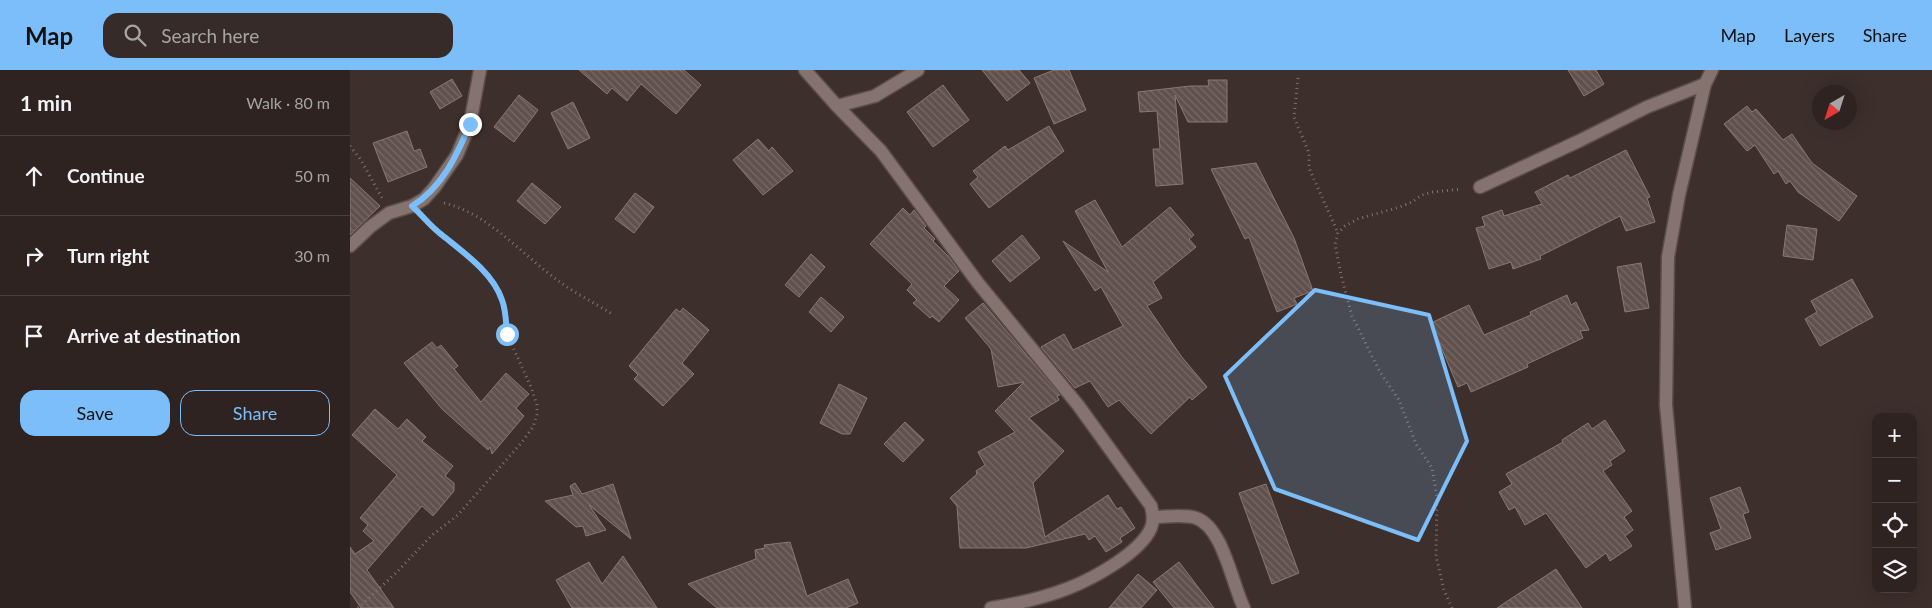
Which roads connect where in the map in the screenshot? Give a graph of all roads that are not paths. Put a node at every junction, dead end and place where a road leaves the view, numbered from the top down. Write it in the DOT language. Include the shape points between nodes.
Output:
graph roads {
  1 [pos="480,70"];
  2 [pos="805,70"];
  3 [pos="918,70"];
  4 [pos="1712,70"];
  5 [pos="1705,84"];
  6 [pos="837,106"];
  7 [pos="1480,186"];
  8 [pos="350,246"];
  9 [pos="1154,517"];
  10 [pos="992,608"];
  11 [pos="1244,608"];
  12 [pos="1685,608"];
  1 -- 8 [label="street" via="470,124 457,154 434,188 412,206 389,213"];
  2 -- 6 [label="street"];
  3 -- 6 [label="street" via="875,96"];
  4 -- 5 [label="street"];
  5 -- 7 [label="street" via="1647,107 1579,142"];
  5 -- 12 [label="street" via="1668,257 1666,405"];
  6 -- 9 [label="street" via="881,151 978,283 1078,405 1151,506"];
  9 -- 10 [label="street" via="1140,546 1104,569 1069,588"];
  9 -- 11 [label="street" via="1196,518 1208,525 1220,544"];
}
